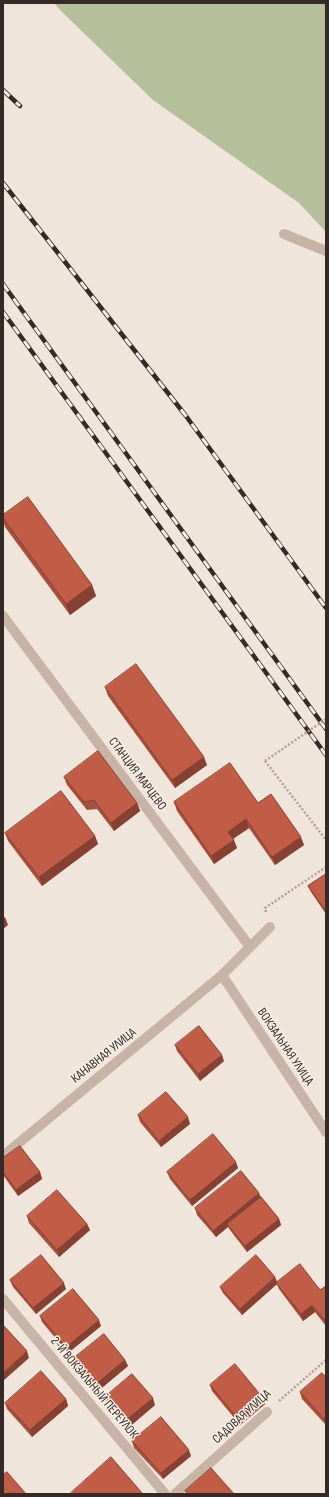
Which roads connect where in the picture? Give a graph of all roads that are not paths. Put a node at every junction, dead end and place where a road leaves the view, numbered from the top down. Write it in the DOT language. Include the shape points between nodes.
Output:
graph roads {
  1 [pos="284,234"];
  2 [pos="326,251"];
  3 [pos="3,616"];
  4 [pos="270,927"];
  5 [pos="250,947"];
  6 [pos="222,975"];
  7 [pos="326,1132"];
  8 [pos="3,1156"];
  9 [pos="3,1299"];
  10 [pos="267,1412"];
  11 [pos="165,1494"];
  12 [pos="175,1494"];
  1 -- 2 [label="street"];
  3 -- 5 [label="street, СТАНЦИЯ МАРЦЕВО"];
  4 -- 5 [label="street, КАНАВНАЯ УЛИЦА"];
  5 -- 6 [label="street, КАНАВНАЯ УЛИЦА"];
  6 -- 7 [label="street, ВОКЗАЛЬНАЯ УЛИЦА"];
  6 -- 8 [label="street, КАНАВНАЯ УЛИЦА"];
  9 -- 11 [label="street, 2-Й ВОКЗАЛЬНЫЙ ПЕРЕУЛОК"];
  10 -- 12 [label="street, САДОВАЯ УЛИЦА"];
}
